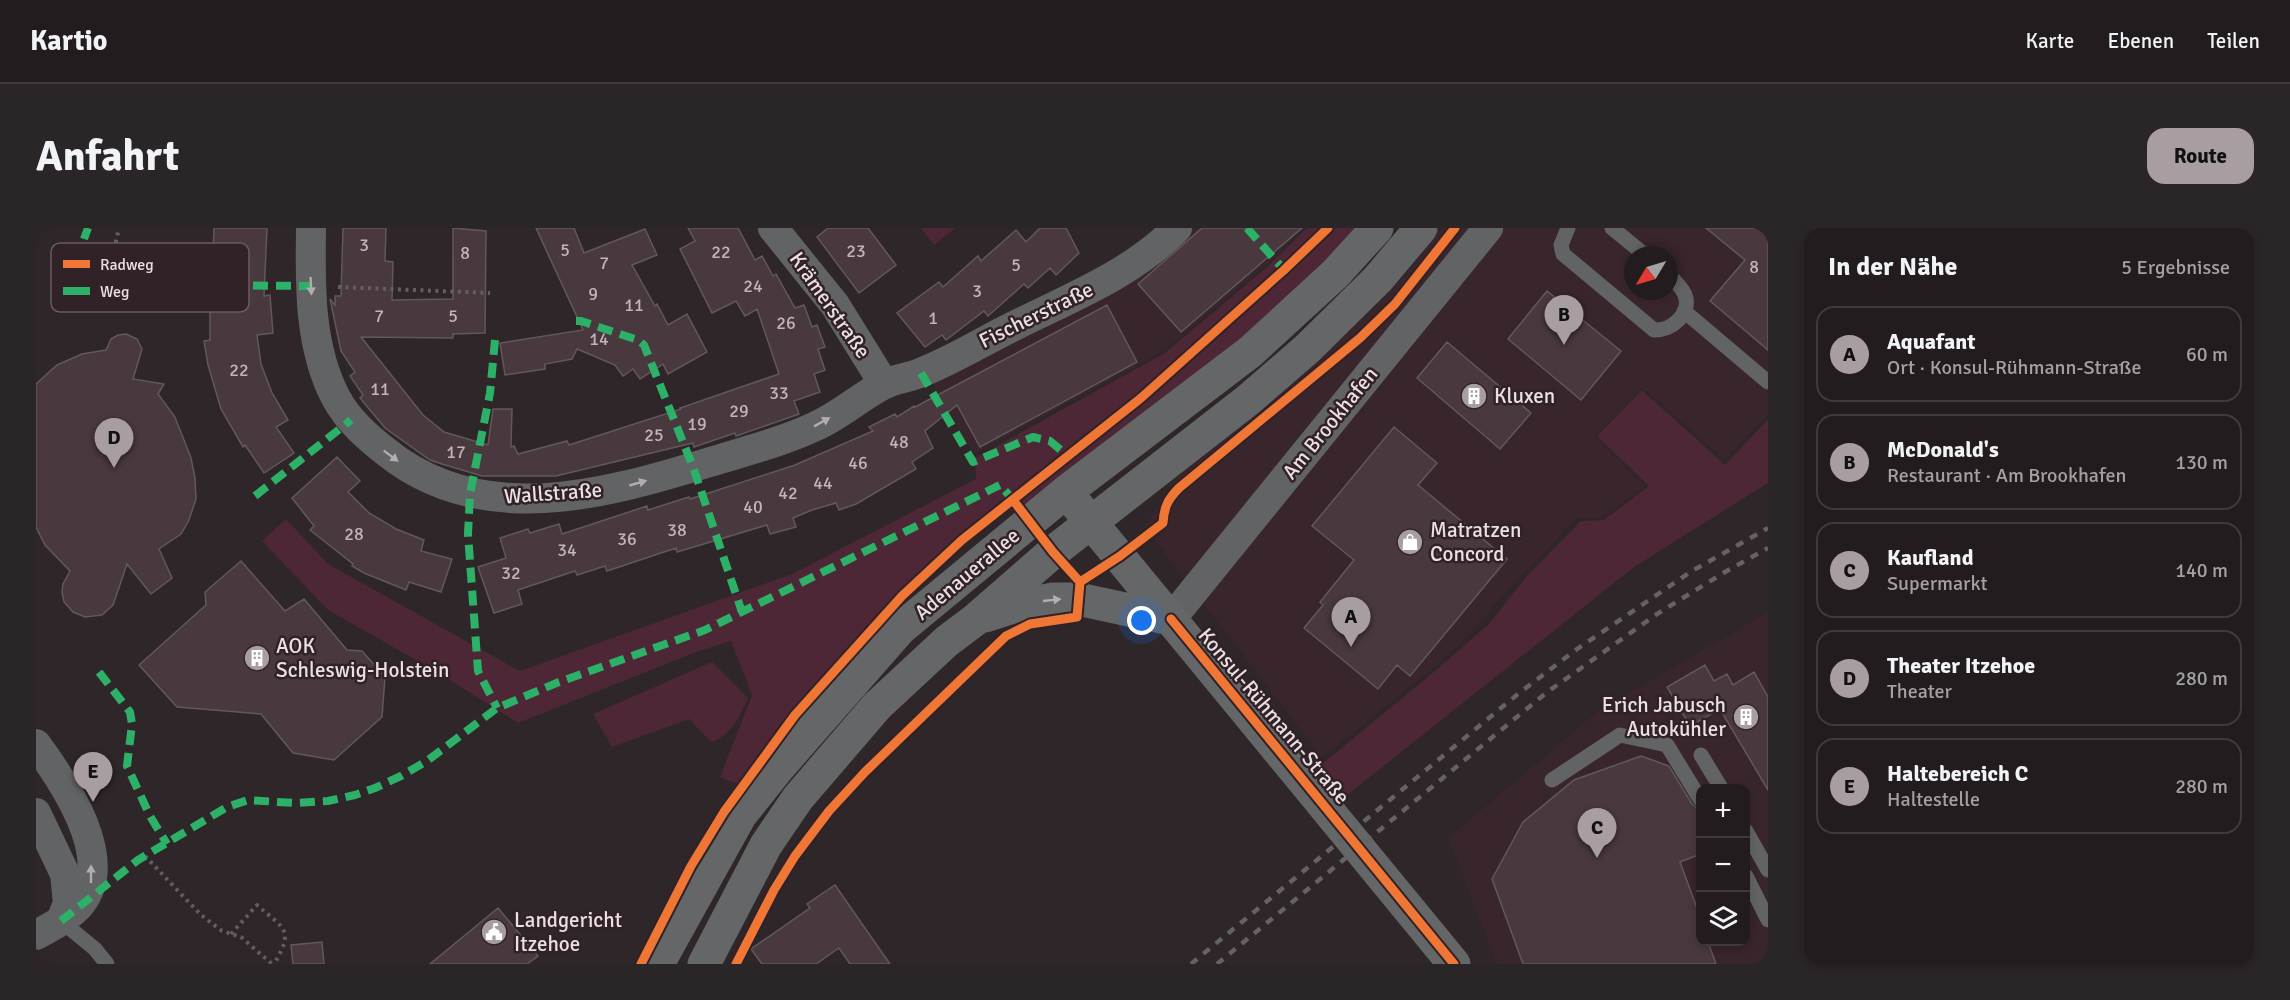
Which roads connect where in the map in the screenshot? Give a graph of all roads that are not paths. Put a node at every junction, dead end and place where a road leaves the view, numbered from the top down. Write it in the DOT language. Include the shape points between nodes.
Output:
graph roads {
  1 [pos="311,228"];
  2 [pos="773,228"];
  3 [pos="1177,228"];
  4 [pos="1377,228"];
  5 [pos="1421,228"];
  6 [pos="1488,228"];
  7 [pos="1568,228"];
  8 [pos="1612,228"];
  9 [pos="1634,246"];
  10 [pos="1678,287"];
  11 [pos="1684,311"];
  12 [pos="1768,382"];
  13 [pos="884,384"];
  14 [pos="1067,491"];
  15 [pos="1090,522"];
  16 [pos="1171,619"];
  17 [pos="975,620"];
  18 [pos="36,744"];
  19 [pos="1701,754"];
  20 [pos="1552,780"];
  21 [pos="1718,784"];
  22 [pos="1696,791"];
  23 [pos="36,813"];
  24 [pos="1750,838"];
  25 [pos="1768,870"];
  26 [pos="1750,884"];
  27 [pos="1768,920"];
  28 [pos="49,928"];
  29 [pos="106,964"];
  30 [pos="658,964"];
  31 [pos="704,964"];
  32 [pos="1454,964"];
  1 -- 13 [label="street, Wallstraße, one-way" via="314,323 336,397 351,420 395,460 431,480 471,494 514,499 625,487 784,439 818,425"];
  2 -- 13 [label="street, Krämerstraße" via="835,305"];
  3 -- 13 [label="street, Fischerstraße" via="1149,253 1105,281 921,373"];
  4 -- 14 [label="main road, Adenauerallee" via="1335,274 1250,351"];
  5 -- 15 [label="main road, Adenauerallee" via="1378,279 1307,349 1248,400"];
  6 -- 16 [label="street, Am Brookhafen"];
  7 -- 11 [label="lane" via="1561,245 1563,254 1654,330 1664,331 1677,323"];
  8 -- 9 [label="lane"];
  10 -- 11 [label="lane" via="1685,295"];
  11 -- 12 [label="lane"];
  14 -- 15 [label="main road, Konsul-Rühmann-Straße"];
  14 -- 30 [label="main road, Adenauerallee" via="900,629 779,767 740,816"];
  15 -- 16 [label="main road, Konsul-Rühmann-Straße"];
  15 -- 17 [label="main road, Adenauerallee"];
  17 -- 16 [label="main road, one-way" via="1053,599 1078,599"];
  16 -- 32 [label="main road, Konsul-Rühmann-Straße"];
  17 -- 31 [label="main road, Adenauerallee" via="878,706 798,798 766,845"];
  28 -- 18 [label="street, one-way" via="79,906 91,885 91,850 75,802"];
  19 -- 21 [label="lane"];
  20 -- 22 [label="lane" via="1620,735 1667,745"];
  23 -- 28 [label="street" via="65,874 68,903"];
  24 -- 25 [label="lane"];
  26 -- 27 [label="lane"];
  28 -- 29 [label="lane" via="95,949"];
}
